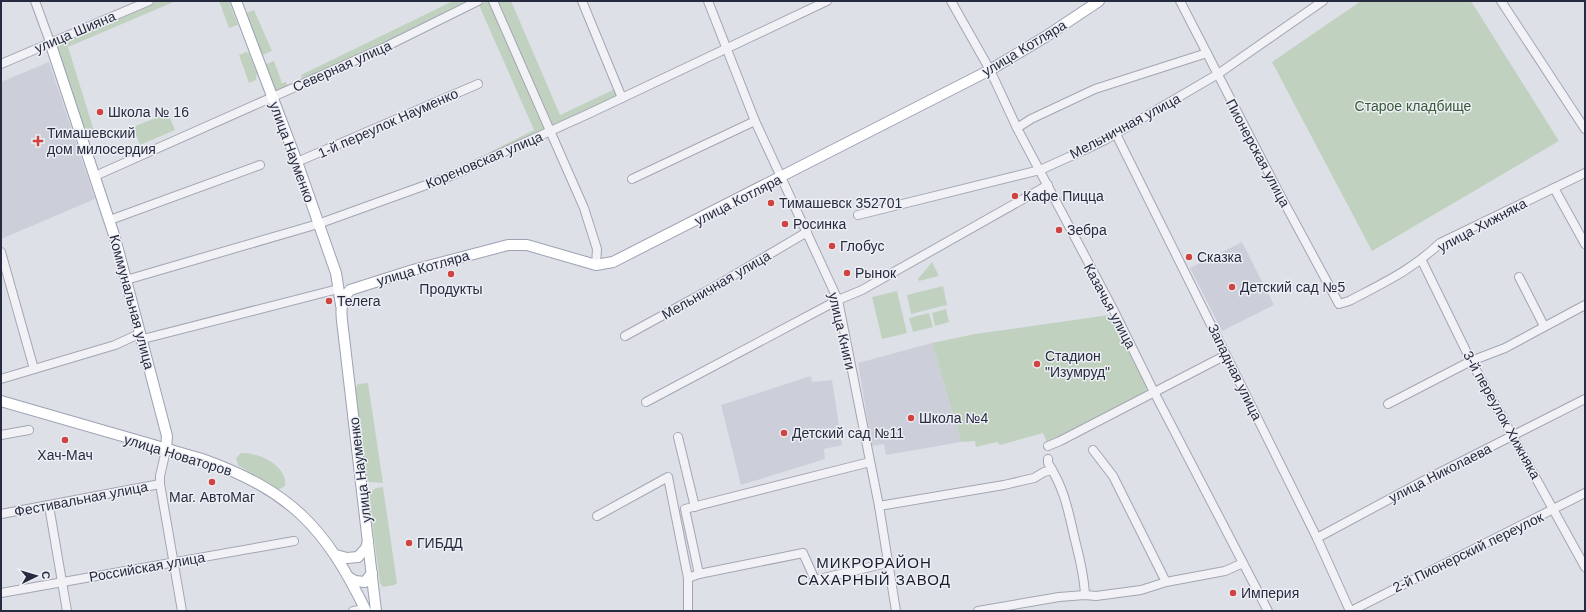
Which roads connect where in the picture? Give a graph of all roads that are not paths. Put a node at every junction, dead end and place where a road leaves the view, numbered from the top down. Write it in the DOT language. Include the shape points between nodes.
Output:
graph roads {
  1 [pos="35,1"];
  2 [pos="149,1"];
  3 [pos="236,1"];
  4 [pos="478,1"];
  5 [pos="493,1"];
  6 [pos="582,1"];
  7 [pos="708,1"];
  8 [pos="827,1"];
  9 [pos="951,1"];
  10 [pos="1099,1"];
  11 [pos="1180,1"];
  12 [pos="1323,1"];
  13 [pos="1501,1"];
  14 [pos="50,42"];
  15 [pos="727,48"];
  16 [pos="1207,53"];
  17 [pos="1,64"];
  18 [pos="990,70"];
  19 [pos="1218,74"];
  20 [pos="478,84"];
  21 [pos="272,97"];
  22 [pos="622,98"];
  23 [pos="755,121"];
  24 [pos="1017,128"];
  25 [pos="1585,129"];
  26 [pos="550,131"];
  27 [pos="1116,134"];
  28 [pos="297,162"];
  29 [pos="260,165"];
  30 [pos="1040,170"];
  31 [pos="1585,173"];
  32 [pos="95,176"];
  33 [pos="781,178"];
  34 [pos="632,179"];
  35 [pos="1048,185"];
  36 [pos="1554,188"];
  37 [pos="858,216"];
  38 [pos="110,220"];
  39 [pos="318,224"];
  40 [pos="807,232"];
  41 [pos="1585,244"];
  42 [pos="1,252"];
  43 [pos="1422,261"];
  44 [pos="596,265"];
  45 [pos="1519,277"];
  46 [pos="126,280"];
  47 [pos="338,289"];
  48 [pos="838,300"];
  49 [pos="1339,304"];
  50 [pos="341,305"];
  51 [pos="1585,305"];
  52 [pos="1544,326"];
  53 [pos="142,336"];
  54 [pos="625,336"];
  55 [pos="1226,356"];
  56 [pos="1471,361"];
  57 [pos="34,369"];
  58 [pos="1,379"];
  59 [pos="1154,392"];
  60 [pos="1585,399"];
  61 [pos="1,402"];
  62 [pos="646,402"];
  63 [pos="1388,404"];
  64 [pos="29,430"];
  65 [pos="1,435"];
  66 [pos="1514,436"];
  67 [pos="678,437"];
  68 [pos="1048,446"];
  69 [pos="166,450"];
  70 [pos="1093,450"];
  71 [pos="1048,459"];
  72 [pos="870,462"];
  73 [pos="1052,470"];
  74 [pos="160,484"];
  75 [pos="1585,493"];
  76 [pos="49,506"];
  77 [pos="695,506"];
  78 [pos="878,506"];
  79 [pos="1554,510"];
  80 [pos="1,514"];
  81 [pos="597,516"];
  82 [pos="1317,538"];
  83 [pos="294,541"];
  84 [pos="336,556"];
  85 [pos="363,556"];
  86 [pos="174,562"];
  87 [pos="887,563"];
  88 [pos="1243,563"];
  89 [pos="1585,567"];
  90 [pos="372,573"];
  91 [pos="699,574"];
  92 [pos="350,578"];
  93 [pos="688,578"];
  94 [pos="1166,582"];
  95 [pos="62,583"];
  96 [pos="1,593"];
  97 [pos="1085,595"];
  98 [pos="366,610"];
  99 [pos="67,611"];
  100 [pos="182,611"];
  101 [pos="354,611"];
  102 [pos="376,611"];
  103 [pos="688,611"];
  104 [pos="896,611"];
  105 [pos="978,611"];
  106 [pos="1268,611"];
  107 [pos="1351,611"];
  1 -- 14 [label="street, Коммунальная улица"];
  2 -- 14 [label="street, улица Шияна"];
  3 -- 21 [label="main road, улица Науменко"];
  4 -- 21 [label="street, Северная улица" via="383,48"];
  5 -- 26 [label="street"];
  6 -- 22 [label="street"];
  7 -- 15 [label="street, улица Книги"];
  8 -- 15 [label="street, Кореновская улица"];
  9 -- 18 [label="street, Казачья улица"];
  10 -- 18 [label="main road, улица Котляра"];
  11 -- 16 [label="street, Пионерская улица"];
  12 -- 19 [label="street, Мельничная улица"];
  13 -- 25 [label="street"];
  14 -- 17 [label="street, улица Шияна"];
  14 -- 32 [label="main road, Коммунальная улица"];
  15 -- 22 [label="street, Кореновская улица"];
  15 -- 23 [label="street, улица Книги"];
  16 -- 19 [label="street, Пионерская улица"];
  16 -- 24 [label="street" via="1095,90"];
  18 -- 24 [label="street, Казачья улица"];
  18 -- 33 [label="main road, улица Котляра"];
  19 -- 27 [label="street, Мельничная улица"];
  19 -- 49 [label="street, Пионерская улица"];
  20 -- 28 [label="street, 1-й переулок Науменко"];
  21 -- 28 [label="main road, улица Науменко"];
  21 -- 32 [label="street, Северная улица"];
  22 -- 26 [label="street, Кореновская улица"];
  23 -- 33 [label="street, улица Книги"];
  23 -- 34 [label="street"];
  24 -- 30 [label="street, Казачья улица"];
  26 -- 39 [label="street, Кореновская улица" via="451,176"];
  26 -- 44 [label="street" via="584,208 597,249"];
  27 -- 30 [label="street, Мельничная улица"];
  27 -- 55 [label="street, Западная улица"];
  28 -- 39 [label="main road, улица Науменко"];
  29 -- 38 [label="street"];
  30 -- 35 [label="street, Казачья улица"];
  30 -- 37 [label="street, Мельничная улица"];
  31 -- 36 [label="street, улица Хижняка"];
  32 -- 38 [label="main road, Коммунальная улица"];
  33 -- 40 [label="street, улица Книги"];
  33 -- 44 [label="main road, улица Котляра" via="627,257"];
  35 -- 48 [label="street" via="862,290"];
  35 -- 59 [label="street, Казачья улица"];
  36 -- 41 [label="street"];
  36 -- 43 [label="street, улица Хижняка" via="1440,244"];
  38 -- 46 [label="main road, Коммунальная улица"];
  39 -- 46 [label="street, Кореновская улица"];
  39 -- 47 [label="main road, улица Науменко" via="336,273"];
  40 -- 48 [label="street, улица Книги"];
  40 -- 54 [label="street, Мельничная улица"];
  42 -- 57 [label="street"];
  43 -- 49 [label="street, улица Хижняка"];
  43 -- 56 [label="street, 3-й переулок Хижняка"];
  44 -- 50 [label="main road, улица Котляра" via="527,245 508,245 350,290"];
  45 -- 52 [label="street"];
  46 -- 53 [label="main road, Коммунальная улица"];
  47 -- 50 [label="main road, улица Науменко"];
  47 -- 53 [label="street"];
  48 -- 62 [label="street"];
  48 -- 72 [label="street, улица Книги"];
  50 -- 85 [label="main road, улица Науменко" via="368,541"];
  51 -- 52 [label="street"];
  52 -- 56 [label="street" via="1505,348"];
  53 -- 57 [label="street"];
  53 -- 69 [label="main road, Коммунальная улица" via="167,436"];
  55 -- 59 [label="street"];
  55 -- 82 [label="street, Западная улица"];
  56 -- 63 [label="street"];
  56 -- 66 [label="street, 3-й переулок Хижняка"];
  57 -- 58 [label="street"];
  59 -- 68 [label="street"];
  59 -- 88 [label="street, Казачья улица"];
  60 -- 66 [label="street, улица Николаева"];
  61 -- 69 [label="main road, улица Новаторов"];
  64 -- 65 [label="street"];
  66 -- 79 [label="street, 3-й переулок Хижняка"];
  66 -- 82 [label="street, улица Николаева"];
  67 -- 77 [label="street"];
  69 -- 74 [label="street, Коммунальная улица"];
  69 -- 84 [label="main road, улица Новаторов" via="224,467 274,492 320,532"];
  70 -- 94 [label="street" via="1113,476"];
  71 -- 73 [label="street"];
  72 -- 77 [label="street"];
  72 -- 78 [label="street, улица Книги"];
  73 -- 78 [label="street" via="1034,478 1004,485"];
  73 -- 97 [label="street" via="1066,499 1084,575"];
  74 -- 76 [label="street, Фестивальная улица"];
  74 -- 86 [label="street, Коммунальная улица"];
  75 -- 79 [label="street, 2-й Пионерский переулок"];
  76 -- 80 [label="street, Фестивальная улица"];
  76 -- 95 [label="street"];
  77 -- 91 [label="street" via="685,509"];
  78 -- 87 [label="street, улица Книги"];
  79 -- 89 [label="street, 3-й переулок Хижняка"];
  79 -- 107 [label="street, 2-й Пионерский переулок"];
  81 -- 93 [label="street" via="668,477"];
  82 -- 107 [label="street, Западная улица"];
  83 -- 86 [label="street, Российская улица"];
  84 -- 85 [label="main road" via="352,559"];
  84 -- 92 [label="main road, улица Новаторов"];
  85 -- 90 [label="main road"];
  85 -- 92 [label="main road" via="351,567"];
  86 -- 95 [label="street, Российская улица"];
  86 -- 100 [label="street, Коммунальная улица"];
  87 -- 91 [label="street" via="815,580 803,553"];
  87 -- 104 [label="street, улица Книги"];
  88 -- 94 [label="street" via="1218,573"];
  88 -- 106 [label="street, Казачья улица"];
  90 -- 92 [label="main road" via="365,582"];
  90 -- 102 [label="main road"];
  91 -- 93 [label="street"];
  92 -- 98 [label="main road, улица Новаторов"];
  93 -- 103 [label="street"];
  94 -- 97 [label="street" via="1141,590"];
  95 -- 96 [label="street, Российская улица"];
  95 -- 99 [label="street"];
  97 -- 105 [label="street"];
  98 -- 101 [label="street"];
}
